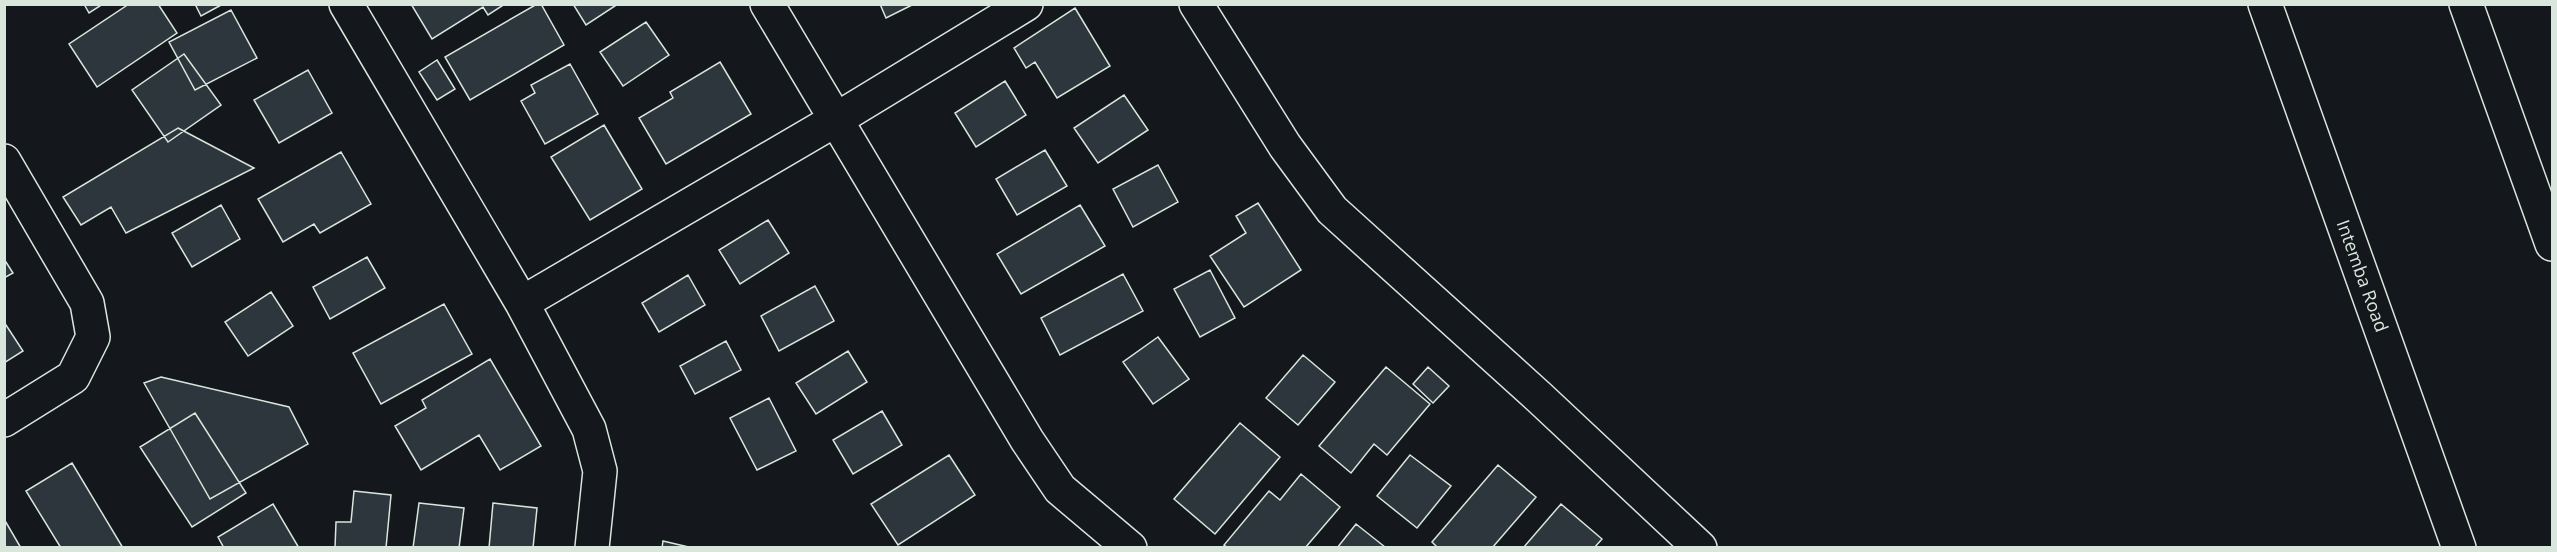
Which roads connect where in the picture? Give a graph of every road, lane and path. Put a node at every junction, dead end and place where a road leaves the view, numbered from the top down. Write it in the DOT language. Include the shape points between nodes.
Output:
graph roads {
  1 [pos="346,4"];
  2 [pos="767,4"];
  3 [pos="1026,4"];
  4 [pos="1196,4"];
  5 [pos="2265,4"];
  6 [pos="2466,4"];
  7 [pos="837,119"];
  8 [pos="4,160"];
  9 [pos="2553,244"];
  10 [pos="522,303"];
  11 [pos="4,420"];
  12 [pos="592,548"];
  13 [pos="1130,548"];
  14 [pos="1700,548"];
  15 [pos="2459,548"];
  1 -- 10 [label="street"];
  2 -- 7 [label="street"];
  3 -- 7 [label="street"];
  4 -- 14 [label="street" via="1285,146 1332,210"];
  5 -- 15 [label="street, Intemba Road"];
  6 -- 9 [label="street"];
  7 -- 10 [label="street"];
  7 -- 13 [label="street" via="1060,489"];
  8 -- 11 [label="street" via="87,303 93,337 73,376"];
  10 -- 12 [label="street" via="589,429 600,471"];
}
